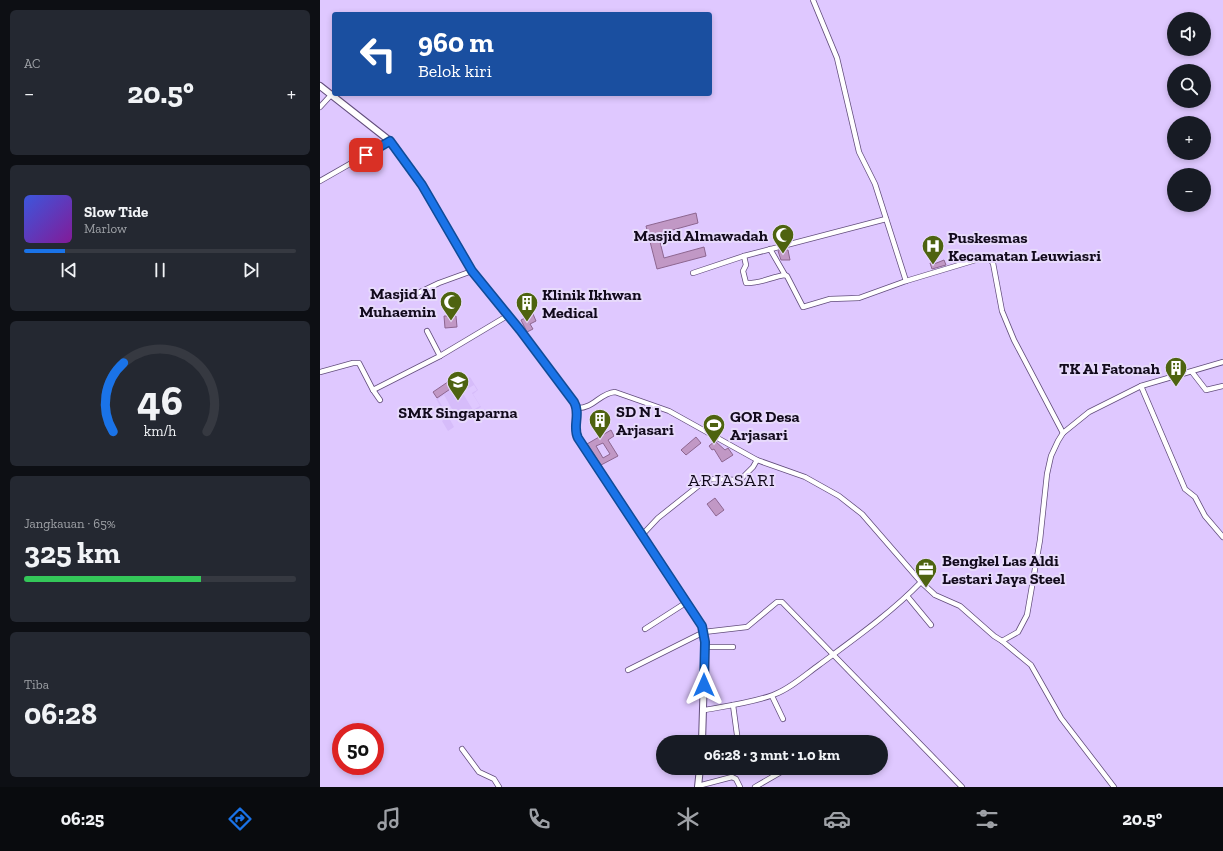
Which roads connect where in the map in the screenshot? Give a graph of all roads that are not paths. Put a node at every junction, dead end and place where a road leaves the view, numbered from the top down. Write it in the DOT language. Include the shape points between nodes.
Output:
graph roads {
  1 [pos="813,0"];
  2 [pos="320,86"];
  3 [pos="332,95"];
  4 [pos="333,96"];
  5 [pos="320,107"];
  6 [pos="390,141"];
  7 [pos="320,181"];
  8 [pos="886,219"];
  9 [pos="770,249"];
  10 [pos="744,256"];
  11 [pos="472,271"];
  12 [pos="694,273"];
  13 [pos="785,275"];
  14 [pos="906,281"];
  15 [pos="416,294"];
  16 [pos="507,316"];
  17 [pos="427,331"];
  18 [pos="440,356"];
  19 [pos="1223,362"];
  20 [pos="320,372"];
  21 [pos="1192,372"];
  22 [pos="1140,386"];
  23 [pos="1223,386"];
  24 [pos="373,390"];
  25 [pos="380,400"];
  26 [pos="578,408"];
  27 [pos="1063,433"];
  28 [pos="757,460"];
  29 [pos="643,534"];
  30 [pos="1223,537"];
  31 [pos="921,582"];
  32 [pos="907,596"];
  33 [pos="687,602"];
  34 [pos="931,625"];
  35 [pos="645,629"];
  36 [pos="704,632"];
  37 [pos="1002,641"];
  38 [pos="705,647"];
  39 [pos="734,647"];
  40 [pos="834,654"];
  41 [pos="628,670"];
  42 [pos="772,696"];
  43 [pos="733,705"];
  44 [pos="704,710"];
  45 [pos="783,719"];
  46 [pos="702,735"];
  47 [pos="737,735"];
  48 [pos="462,749"];
  49 [pos="699,775"];
  50 [pos="776,775"];
  51 [pos="498,787"];
  52 [pos="698,787"];
  53 [pos="740,787"];
  54 [pos="755,787"];
  55 [pos="962,787"];
  56 [pos="1114,787"];
  1 -- 8 [label="street" via="837,58 859,152 875,184"];
  2 -- 3 [label="main road"];
  3 -- 5 [label="street"];
  4 -- 6 [label="main road"];
  6 -- 7 [label="street"];
  6 -- 11 [label="main road" via="422,185"];
  8 -- 9 [label="street"];
  8 -- 14 [label="street"];
  9 -- 10 [label="street"];
  9 -- 13 [label="street"];
  10 -- 12 [label="street"];
  10 -- 13 [label="street" via="746,265 743,271 746,283 756,283"];
  11 -- 15 [label="street" via="439,282"];
  11 -- 16 [label="main road"];
  13 -- 14 [label="street" via="803,307 830,299 858,298"];
  14 -- 27 [label="street" via="979,259 990,259 993,263 1002,311 1014,340"];
  16 -- 18 [label="street"];
  16 -- 26 [label="main road"];
  17 -- 18 [label="street"];
  18 -- 24 [label="street"];
  19 -- 21 [label="street"];
  20 -- 24 [label="street" via="358,363"];
  21 -- 22 [label="street"];
  21 -- 23 [label="street" via="1206,390"];
  22 -- 27 [label="street" via="1090,412"];
  22 -- 30 [label="street" via="1185,489 1195,496 1207,518"];
  24 -- 25 [label="street"];
  26 -- 28 [label="street" via="587,407 607,393 615,392 669,411"];
  26 -- 29 [label="main road" via="577,435"];
  27 -- 37 [label="street" via="1054,449 1047,474 1040,540 1027,615 1018,632"];
  28 -- 29 [label="street" via="740,480 706,479 658,518"];
  28 -- 31 [label="street" via="811,480 856,508"];
  29 -- 33 [label="main road"];
  31 -- 32 [label="street"];
  31 -- 37 [label="street" via="935,595 960,606"];
  32 -- 34 [label="street"];
  32 -- 40 [label="street"];
  33 -- 35 [label="street"];
  33 -- 36 [label="main road"];
  36 -- 38 [label="main road"];
  36 -- 40 [label="street" via="747,626 780,601"];
  36 -- 41 [label="street"];
  37 -- 56 [label="street" via="1031,665 1061,718"];
  38 -- 39 [label="street"];
  38 -- 44 [label="main road"];
  40 -- 42 [label="street"];
  40 -- 55 [label="street"];
  42 -- 43 [label="street"];
  42 -- 45 [label="street"];
  43 -- 44 [label="street"];
  43 -- 47 [label="street"];
  44 -- 46 [label="main road"];
  48 -- 51 [label="street" via="479,772 494,779"];
  49 -- 52 [label="main road"];
  50 -- 54 [label="street"];
  52 -- 53 [label="street" via="732,777"];
}
